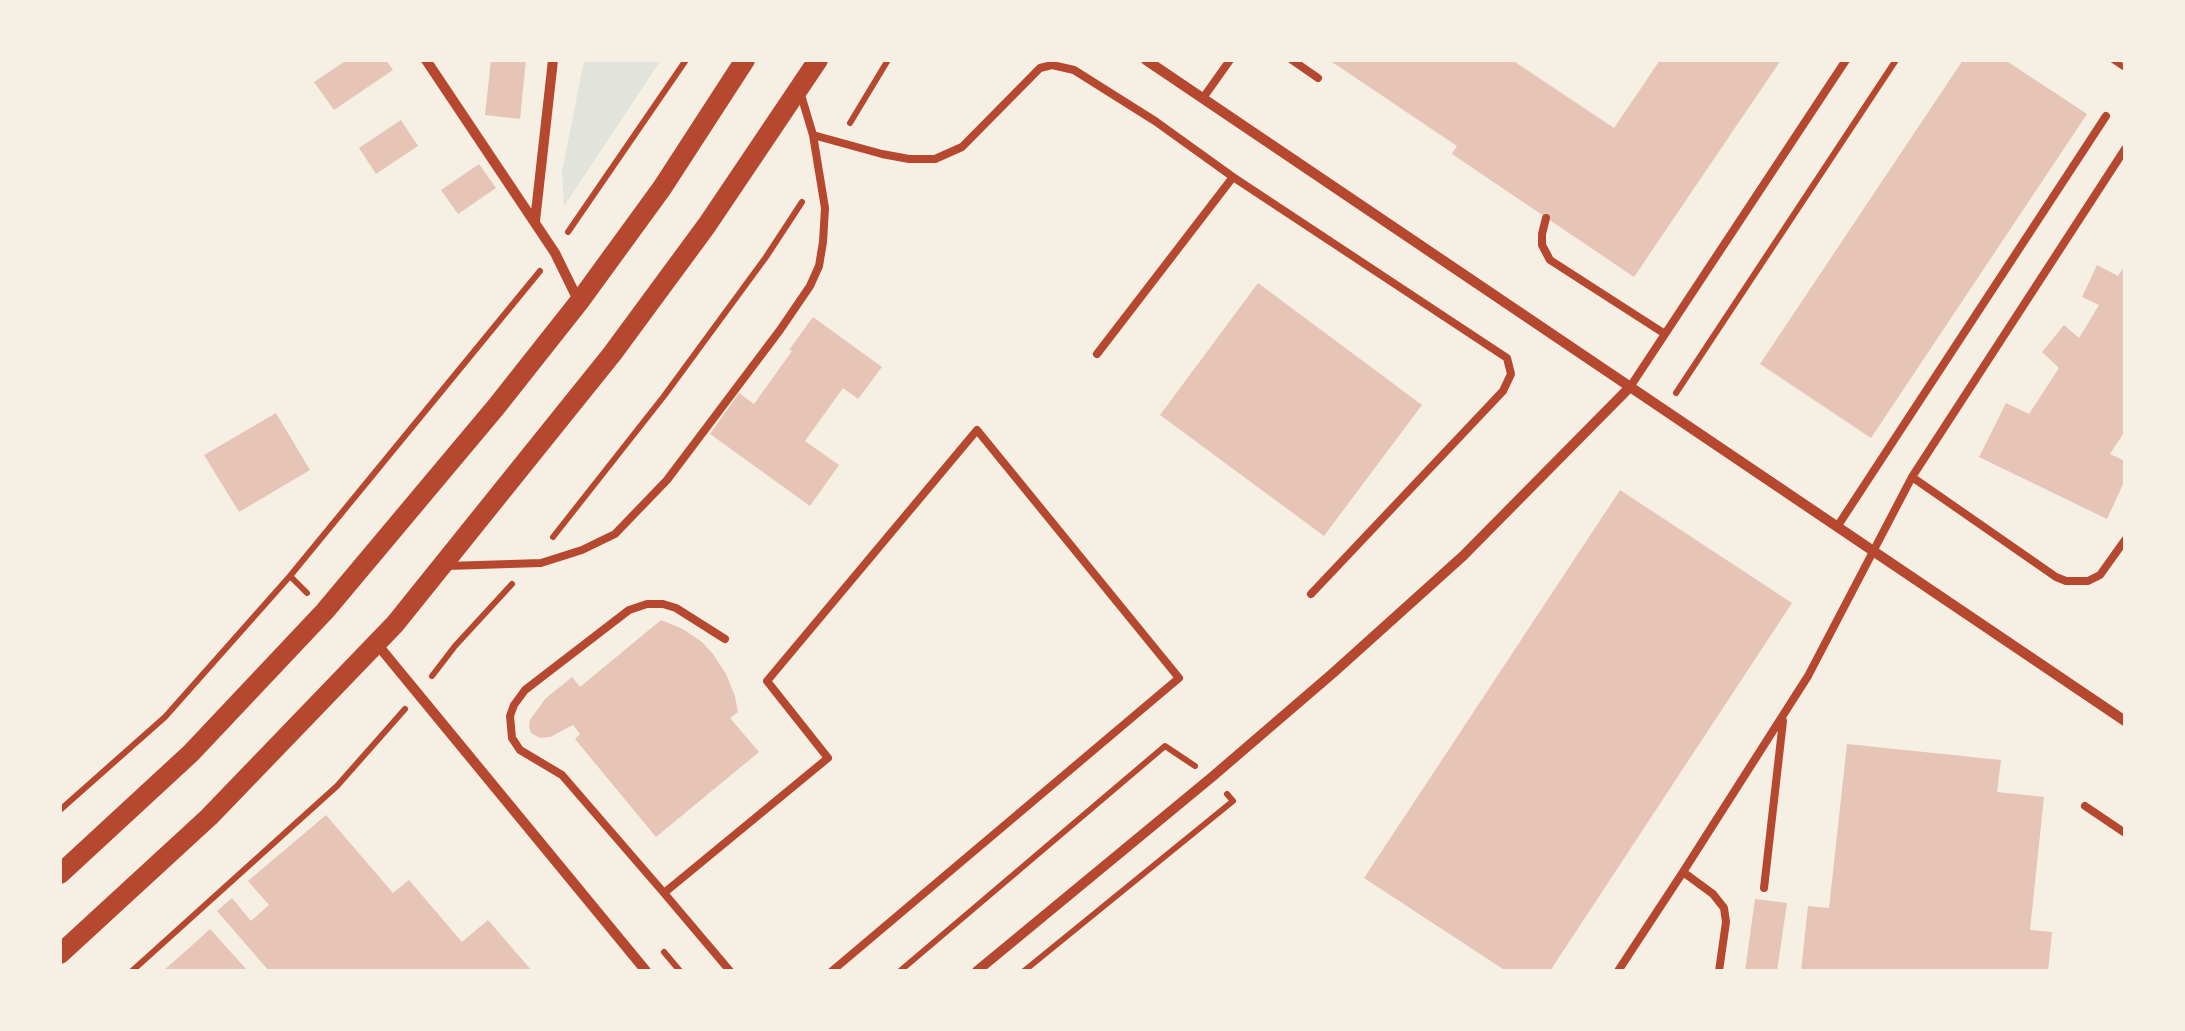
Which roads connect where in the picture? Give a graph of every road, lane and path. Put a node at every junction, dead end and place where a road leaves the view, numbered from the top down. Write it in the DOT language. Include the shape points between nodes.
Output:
graph roads {
  1 [pos="426,60"];
  2 [pos="553,60"];
  3 [pos="686,60"];
  4 [pos="745,60"];
  5 [pos="818,60"];
  6 [pos="888,60"];
  7 [pos="1146,60"];
  8 [pos="1230,60"];
  9 [pos="1292,60"];
  10 [pos="1846,60"];
  11 [pos="1896,60"];
  12 [pos="2113,60"];
  13 [pos="2125,68"];
  14 [pos="1318,78"];
  15 [pos="800,90"];
  16 [pos="1203,98"];
  17 [pos="2106,116"];
  18 [pos="813,135"];
  19 [pos="838,143"];
  20 [pos="2125,149"];
  21 [pos="820,174"];
  22 [pos="1233,177"];
  23 [pos="1546,218"];
  24 [pos="535,222"];
  25 [pos="555,253"];
  26 [pos="579,302"];
  27 [pos="1665,334"];
  28 [pos="1097,354"];
  29 [pos="1630,387"];
  30 [pos="1665,410"];
  31 [pos="1912,477"];
  32 [pos="1837,527"];
  33 [pos="2125,540"];
  34 [pos="1872,550"];
  35 [pos="532,564"];
  36 [pos="442,566"];
  37 [pos="1311,594"];
  38 [pos="725,639"];
  39 [pos="376,644"];
  40 [pos="418,695"];
  41 [pos="1784,716"];
  42 [pos="2125,720"];
  43 [pos="1212,777"];
  44 [pos="2085,806"];
  45 [pos="60,810"];
  46 [pos="2125,833"];
  47 [pos="1683,872"];
  48 [pos="60,874"];
  49 [pos="1764,888"];
  50 [pos="664,893"];
  51 [pos="60,954"];
  52 [pos="132,971"];
  53 [pos="646,971"];
  54 [pos="730,971"];
  55 [pos="832,971"];
  56 [pos="900,971"];
  57 [pos="977,971"];
  58 [pos="1024,971"];
  59 [pos="1618,971"];
  60 [pos="1720,971"];
  1 -- 24 [label="street"];
  2 -- 24 [label="street"];
  3 -- 25 [label="path"];
  4 -- 26 [label="main road"];
  5 -- 15 [label="main road"];
  6 -- 19 [label="path"];
  7 -- 16 [label="street"];
  8 -- 16 [label="lane"];
  9 -- 14 [label="lane"];
  10 -- 27 [label="lane"];
  11 -- 30 [label="path"];
  12 -- 13 [label="path"];
  15 -- 18 [label="lane"];
  15 -- 36 [label="main road" via="622,340"];
  16 -- 29 [label="street"];
  17 -- 32 [label="lane"];
  18 -- 19 [label="lane"];
  18 -- 21 [label="lane"];
  19 -- 22 [label="lane" via="935,158 962,147 1040,68 1052,64 1074,70"];
  20 -- 31 [label="lane"];
  21 -- 35 [label="path" via="766,257"];
  21 -- 35 [label="lane" via="825,208 819,266 780,330 668,480 614,534"];
  22 -- 28 [label="lane"];
  22 -- 37 [label="lane" via="1507,358 1512,374"];
  23 -- 27 [label="lane" via="1542,246 1550,260"];
  24 -- 25 [label="street"];
  25 -- 26 [label="street"];
  25 -- 45 [label="path" via="166,717"];
  26 -- 48 [label="main road" via="325,612"];
  27 -- 29 [label="lane"];
  29 -- 30 [label="street"];
  29 -- 43 [label="street" via="1463,556"];
  30 -- 32 [label="street"];
  31 -- 33 [label="lane" via="2066,581 2100,575"];
  31 -- 34 [label="lane"];
  32 -- 34 [label="street"];
  34 -- 41 [label="lane"];
  34 -- 42 [label="street"];
  35 -- 36 [label="lane"];
  35 -- 40 [label="path"];
  36 -- 39 [label="main road"];
  38 -- 50 [label="lane" via="663,604 629,610 525,690 510,716 520,750 562,775"];
  39 -- 40 [label="street"];
  39 -- 51 [label="main road" via="209,816"];
  40 -- 52 [label="path" via="337,786"];
  40 -- 53 [label="street"];
  41 -- 47 [label="lane"];
  41 -- 49 [label="lane"];
  43 -- 56 [label="path" via="1165,746"];
  43 -- 57 [label="street"];
  43 -- 58 [label="path" via="1233,801"];
  44 -- 46 [label="lane"];
  47 -- 59 [label="lane"];
  47 -- 60 [label="lane" via="1724,908"];
  50 -- 54 [label="lane"];
  50 -- 55 [label="lane" via="828,758 767,681 978,430 1179,678"];
}
